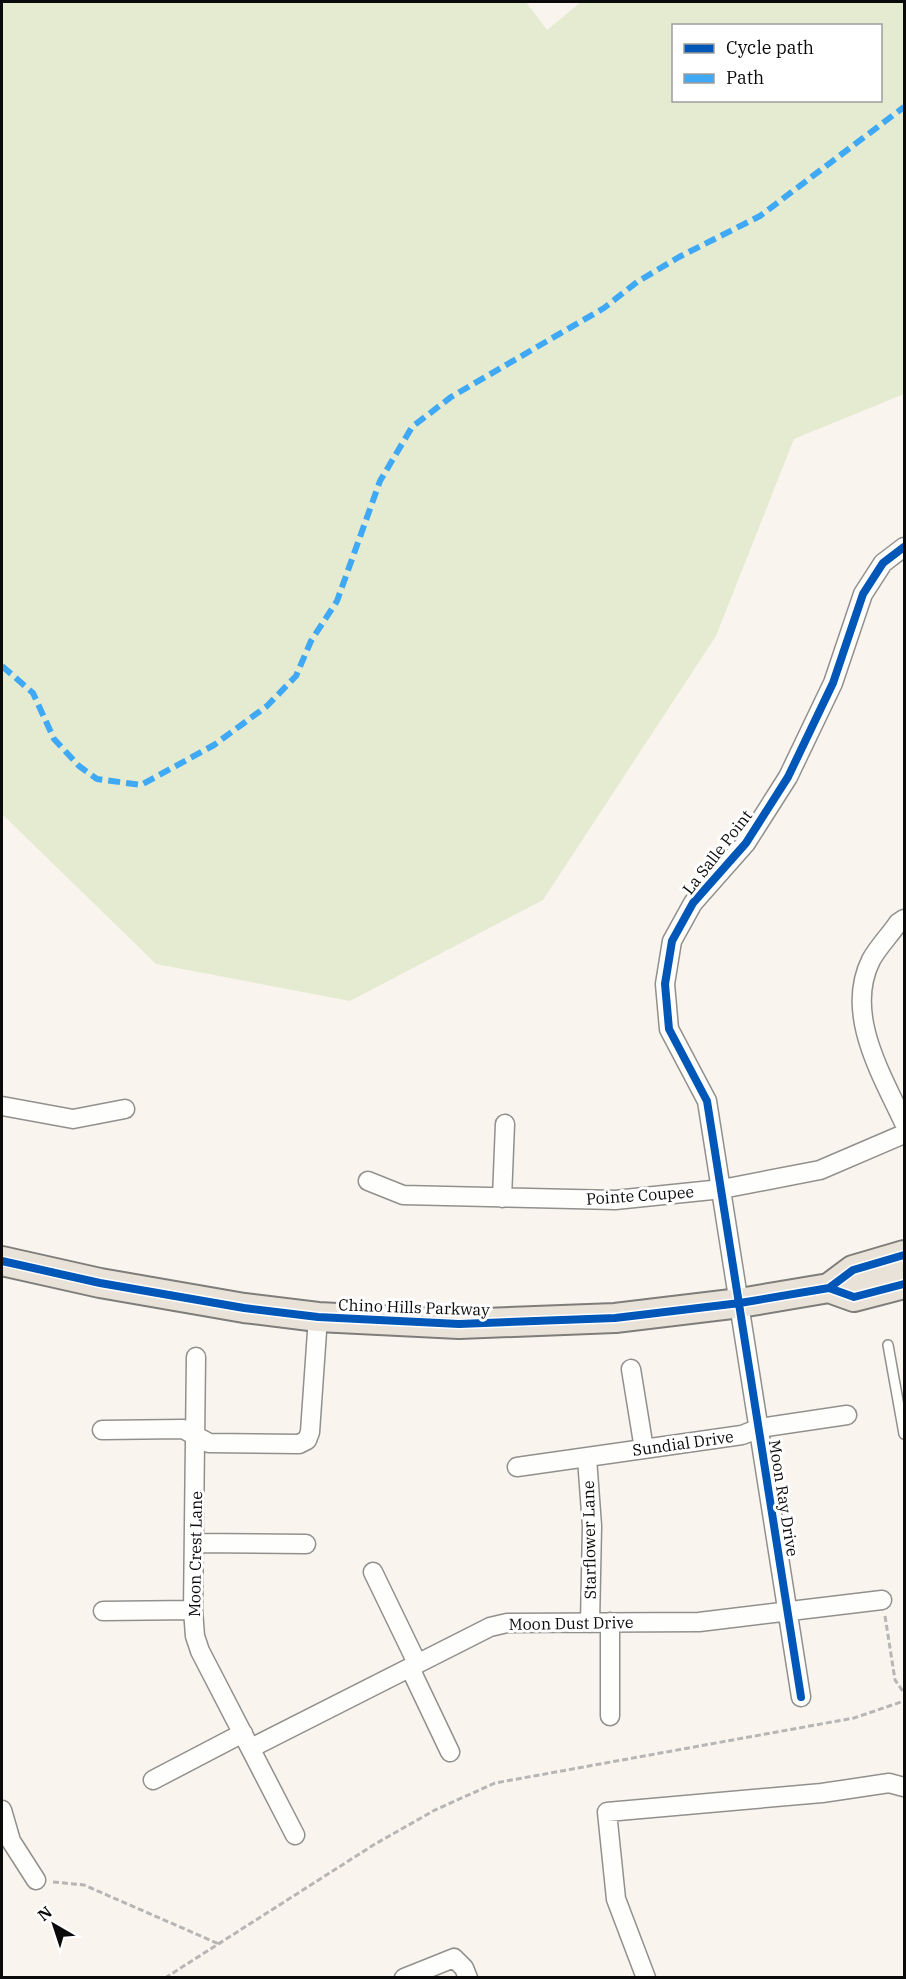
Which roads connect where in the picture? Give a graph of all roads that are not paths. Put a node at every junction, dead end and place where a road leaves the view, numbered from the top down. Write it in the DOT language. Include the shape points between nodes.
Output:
graph roads {
  1 [pos="904,547"];
  2 [pos="904,919"];
  3 [pos="2,1106"];
  4 [pos="125,1109"];
  5 [pos="904,1123"];
  6 [pos="506,1124"];
  7 [pos="904,1134"];
  8 [pos="368,1181"];
  9 [pos="722,1189"];
  10 [pos="502,1198"];
  11 [pos="904,1255"];
  12 [pos="2,1261"];
  13 [pos="904,1284"];
  14 [pos="828,1288"];
  15 [pos="740,1303"];
  16 [pos="318,1317"];
  17 [pos="888,1345"];
  18 [pos="196,1357"];
  19 [pos="631,1369"];
  20 [pos="847,1415"];
  21 [pos="760,1428"];
  22 [pos="102,1430"];
  23 [pos="904,1434"];
  24 [pos="196,1437"];
  25 [pos="644,1449"];
  26 [pos="587,1458"];
  27 [pos="517,1467"];
  28 [pos="195,1543"];
  29 [pos="306,1544"];
  30 [pos="373,1572"];
  31 [pos="882,1600"];
  32 [pos="193,1610"];
  33 [pos="788,1610"];
  34 [pos="103,1611"];
  35 [pos="610,1622"];
  36 [pos="590,1623"];
  37 [pos="414,1665"];
  38 [pos="801,1697"];
  39 [pos="610,1716"];
  40 [pos="247,1741"];
  41 [pos="450,1752"];
  42 [pos="153,1780"];
  43 [pos="904,1787"];
  44 [pos="2,1810"];
  45 [pos="295,1835"];
  46 [pos="36,1880"];
  47 [pos="404,1977"];
  48 [pos="468,1977"];
  49 [pos="646,1977"];
  1 -- 9 [label="street, La Salle Point" via="883,563 863,594 833,683 788,777 746,843 693,903 672,941 665,984 669,1029 707,1101"];
  2 -- 5 [label="street" via="870,961 861,1004 868,1042"];
  3 -- 4 [label="street" via="73,1119"];
  6 -- 10 [label="street"];
  7 -- 9 [label="street, Pointe Coupee" via="820,1170"];
  8 -- 10 [label="street, Pointe Coupee" via="403,1195"];
  9 -- 10 [label="street, Pointe Coupee" via="615,1200"];
  9 -- 15 [label="street, La Salle Point"];
  11 -- 14 [label="main road, Chino Hills Parkway" via="853,1270"];
  12 -- 16 [label="main road, Chino Hills Parkway" via="170,1296"];
  13 -- 14 [label="main road, Chino Hills Parkway" via="854,1297"];
  14 -- 15 [label="main road, Chino Hills Parkway"];
  15 -- 16 [label="main road, Chino Hills Parkway" via="578,1320 459,1323"];
  15 -- 21 [label="street, Moon Ray Drive"];
  16 -- 24 [label="street" via="307,1440 298,1444 209,1443"];
  17 -- 23 [label="lane"];
  18 -- 24 [label="street, Moon Crest Lane"];
  19 -- 25 [label="street"];
  20 -- 21 [label="street, Sundial Drive"];
  21 -- 25 [label="street, Sundial Drive" via="742,1435"];
  21 -- 33 [label="street, Moon Ray Drive"];
  22 -- 24 [label="street" via="183,1429"];
  24 -- 28 [label="street, Moon Crest Lane"];
  25 -- 26 [label="street, Sundial Drive"];
  26 -- 27 [label="street, Sundial Drive"];
  26 -- 36 [label="street, Starflower Lane" via="592,1526"];
  28 -- 29 [label="street"];
  28 -- 32 [label="street, Moon Crest Lane"];
  30 -- 37 [label="street"];
  31 -- 33 [label="street, Moon Dust Drive" via="800,1612"];
  32 -- 34 [label="street"];
  32 -- 40 [label="street, Moon Crest Lane" via="200,1651"];
  33 -- 35 [label="street, Moon Dust Drive" via="699,1622"];
  33 -- 38 [label="street, Moon Ray Drive"];
  35 -- 36 [label="street, Moon Dust Drive"];
  35 -- 39 [label="street"];
  36 -- 37 [label="street, Moon Dust Drive" via="507,1623 490,1627"];
  37 -- 40 [label="street, Moon Dust Drive"];
  37 -- 41 [label="street"];
  40 -- 42 [label="street, Moon Dust Drive"];
  40 -- 45 [label="street, Moon Crest Lane"];
  43 -- 49 [label="street" via="889,1783 822,1793 607,1812 616,1899"];
  44 -- 46 [label="street" via="11,1841"];
  47 -- 48 [label="street" via="454,1958"];
}
